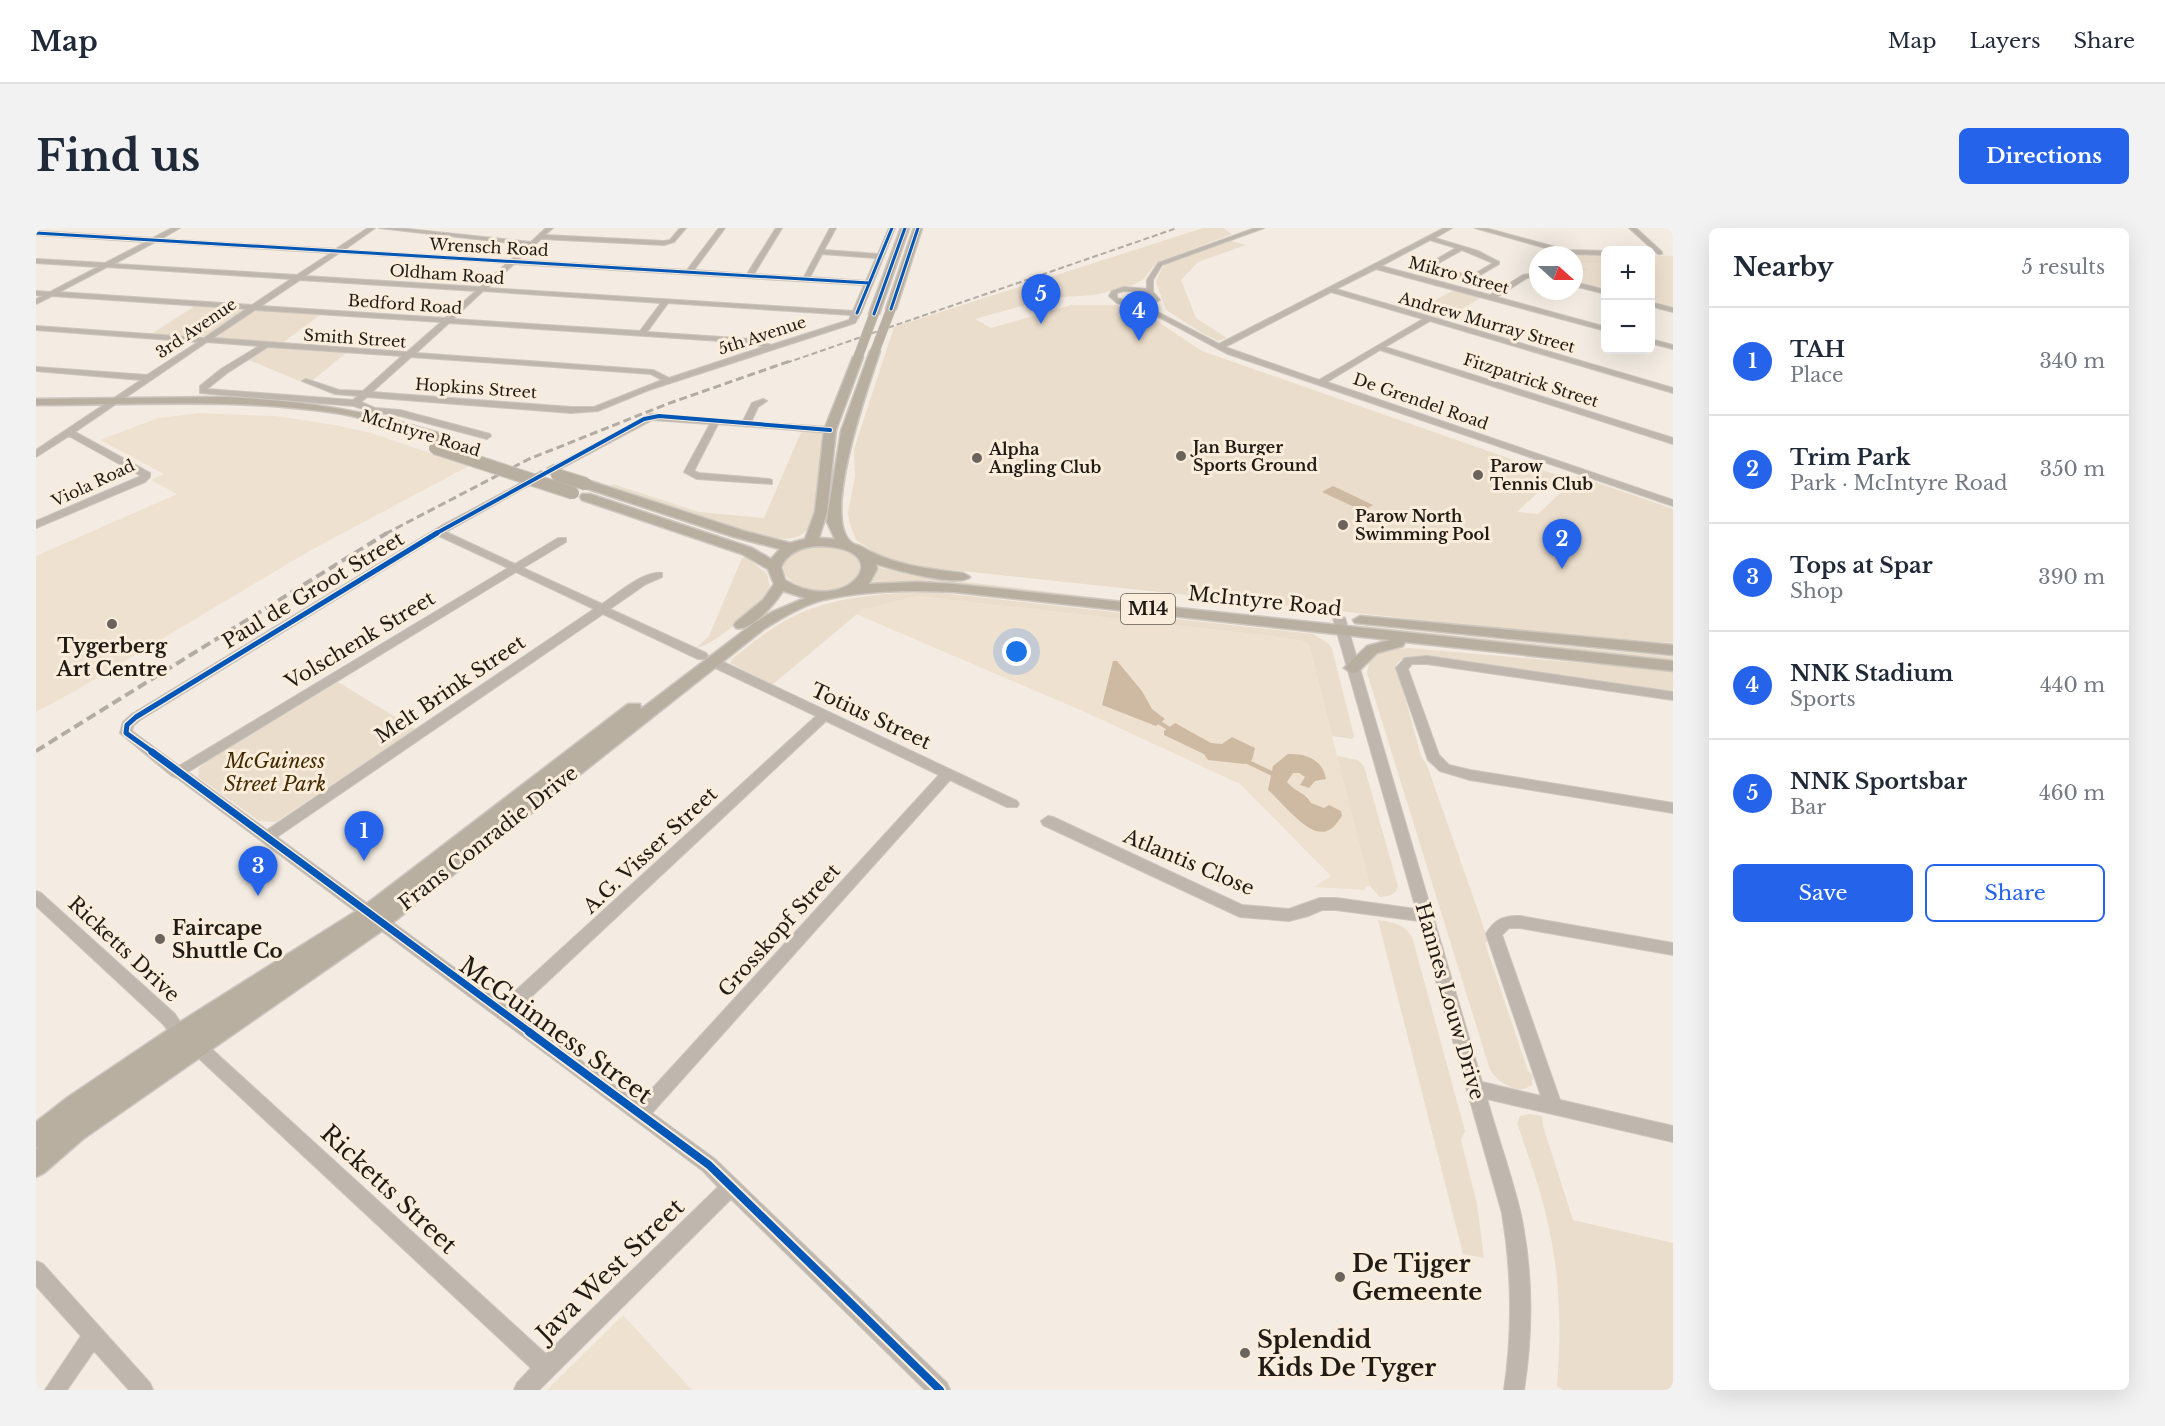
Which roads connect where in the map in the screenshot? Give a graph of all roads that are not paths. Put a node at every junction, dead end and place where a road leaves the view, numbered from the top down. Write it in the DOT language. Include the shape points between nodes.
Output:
graph roads {
  1 [pos="177,228"];
  2 [pos="372,228"];
  3 [pos="382,228"];
  4 [pos="550,228"];
  5 [pos="683,228"];
  6 [pos="722,228"];
  7 [pos="779,228"];
  8 [pos="833,228"];
  9 [pos="892,228"];
  10 [pos="905,228"];
  11 [pos="918,228"];
  12 [pos="1261,228"];
  13 [pos="1431,228"];
  14 [pos="1478,228"];
  15 [pos="1630,228"];
  16 [pos="1446,230"];
  17 [pos="36,233"];
  18 [pos="540,237"];
  19 [pos="1429,238"];
  20 [pos="154,240"];
  21 [pos="532,244"];
  22 [pos="1654,246"];
  23 [pos="1655,246"];
  24 [pos="1461,248"];
  25 [pos="338,251"];
  26 [pos="821,252"];
  27 [pos="1601,253"];
  28 [pos="1655,253"];
  29 [pos="880,255"];
  30 [pos="36,261"];
  31 [pos="512,262"];
  32 [pos="106,266"];
  33 [pos="1374,266"];
  34 [pos="689,272"];
  35 [pos="748,276"];
  36 [pos="1529,276"];
  37 [pos="298,278"];
  38 [pos="806,279"];
  39 [pos="869,283"];
  40 [pos="1583,286"];
  41 [pos="481,290"];
  42 [pos="1329,290"];
  43 [pos="1601,291"];
  44 [pos="1150,292"];
  45 [pos="36,293"];
  46 [pos="52,294"];
  47 [pos="1491,298"];
  48 [pos="1156,300"];
  49 [pos="666,301"];
  50 [pos="36,302"];
  51 [pos="1134,305"];
  52 [pos="1655,305"];
  53 [pos="254,308"];
  54 [pos="1673,310"];
  55 [pos="857,313"];
  56 [pos="1165,316"];
  57 [pos="1428,319"];
  58 [pos="447,320"];
  59 [pos="36,328"];
  60 [pos="1601,328"];
  61 [pos="642,334"];
  62 [pos="205,340"];
  63 [pos="1655,342"];
  64 [pos="266,345"];
  65 [pos="1219,347"];
  66 [pos="1673,347"];
  67 [pos="772,348"];
  68 [pos="1380,348"];
  69 [pos="408,355"];
  70 [pos="36,369"];
  71 [pos="149,378"];
  72 [pos="306,381"];
  73 [pos="669,381"];
  74 [pos="1321,382"];
  75 [pos="1673,391"];
  76 [pos="364,394"];
  77 [pos="763,401"];
  78 [pos="36,402"];
  79 [pos="355,403"];
  80 [pos="108,405"];
  81 [pos="36,408"];
  82 [pos="586,411"];
  83 [pos="716,421"];
  84 [pos="746,423"];
  85 [pos="830,430"];
  86 [pos="69,432"];
  87 [pos="487,436"];
  88 [pos="1673,441"];
  89 [pos="36,454"];
  90 [pos="557,467"];
  91 [pos="769,482"];
  92 [pos="523,485"];
  93 [pos="1673,503"];
  94 [pos="36,525"];
  95 [pos="439,532"];
  96 [pos="562,540"];
  97 [pos="811,542"];
  98 [pos="844,544"];
  99 [pos="792,548"];
  100 [pos="866,556"];
  101 [pos="774,567"];
  102 [pos="515,568"];
  103 [pos="658,575"];
  104 [pos="781,584"];
  105 [pos="852,589"];
  106 [pos="821,596"];
  107 [pos="602,609"];
  108 [pos="1340,624"];
  109 [pos="1436,642"];
  110 [pos="1673,650"];
  111 [pos="708,659"];
  112 [pos="1673,666"];
  113 [pos="1352,668"];
  114 [pos="1673,696"];
  115 [pos="825,715"];
  116 [pos="126,730"];
  117 [pos="177,773"];
  118 [pos="948,774"];
  119 [pos="1012,804"];
  120 [pos="1673,808"];
  121 [pos="1048,822"];
  122 [pos="265,838"];
  123 [pos="36,897"];
  124 [pos="1425,916"];
  125 [pos="374,918"];
  126 [pos="1673,949"];
  127 [pos="502,1012"];
  128 [pos="189,1040"];
  129 [pos="1476,1089"];
  130 [pos="1553,1105"];
  131 [pos="640,1114"];
  132 [pos="1673,1134"];
  133 [pos="36,1137"];
  134 [pos="36,1165"];
  135 [pos="731,1187"];
  136 [pos="36,1271"];
  137 [pos="94,1334"];
  138 [pos="546,1368"];
  139 [pos="55,1390"];
  140 [pos="143,1390"];
  141 [pos="524,1390"];
  142 [pos="940,1390"];
  143 [pos="1514,1390"];
  1 -- 20 [label="street"];
  2 -- 25 [label="street, 3rd Avenue"];
  3 -- 21 [label="street"];
  4 -- 18 [label="street"];
  5 -- 18 [label="street" via="667,243"];
  6 -- 34 [label="street"];
  7 -- 35 [label="street"];
  8 -- 26 [label="street"];
  9 -- 29 [label="street"];
  10 -- 85 [label="main road, bridge"];
  11 -- 98 [label="main road, bridge" via="847,431 834,513"];
  12 -- 44 [label="street" via="1160,264 1150,280"];
  13 -- 16 [label="street"];
  14 -- 27 [label="street" via="1568,252"];
  15 -- 22 [label="street"];
  16 -- 19 [label="street"];
  17 -- 20 [label="street, Wrensch Road"];
  18 -- 21 [label="street"];
  19 -- 24 [label="street"];
  19 -- 33 [label="street"];
  20 -- 25 [label="street, Wrensch Road"];
  20 -- 32 [label="street"];
  21 -- 31 [label="street"];
  23 -- 28 [label="street" via="1664,253"];
  24 -- 24 [label="street" via="1490,258 1497,263 1470,278 1427,267"];
  25 -- 31 [label="street, Wrensch Road"];
  25 -- 37 [label="street, 3rd Avenue"];
  26 -- 29 [label="street"];
  26 -- 38 [label="street"];
  29 -- 39 [label="street"];
  30 -- 32 [label="street, Oldham Road"];
  31 -- 34 [label="street, Wrensch Road"];
  31 -- 41 [label="street"];
  32 -- 37 [label="street, Oldham Road"];
  32 -- 46 [label="street"];
  33 -- 42 [label="street"];
  33 -- 47 [label="street, Mikro Street"];
  34 -- 35 [label="street, Wrensch Road"];
  35 -- 38 [label="street, Wrensch Road"];
  36 -- 47 [label="street"];
  37 -- 41 [label="street, Oldham Road"];
  37 -- 53 [label="street, 3rd Avenue"];
  38 -- 39 [label="street, Wrensch Road"];
  39 -- 55 [label="street"];
  40 -- 43 [label="street"];
  41 -- 49 [label="street, Oldham Road"];
  41 -- 58 [label="street"];
  42 -- 57 [label="street, Andrew Murray Street"];
  42 -- 65 [label="street"];
  44 -- 48 [label="street, De Grendel Road"];
  44 -- 51 [label="street, De Grendel Road" via="1124,289 1112,294 1118,301"];
  45 -- 46 [label="street, Bedford Road"];
  46 -- 50 [label="street"];
  46 -- 53 [label="street, Bedford Road"];
  47 -- 60 [label="street, Mikro Street"];
  48 -- 51 [label="street"];
  48 -- 56 [label="street, De Grendel Road" via="1157,308"];
  49 -- 55 [label="street, Oldham Road"];
  49 -- 61 [label="street"];
  51 -- 56 [label="street, De Grendel Road"];
  52 -- 54 [label="street"];
  53 -- 58 [label="street, Bedford Road"];
  53 -- 62 [label="street, 3rd Avenue"];
  55 -- 67 [label="street, 5th Avenue" via="848,323"];
  56 -- 65 [label="street, De Grendel Road"];
  57 -- 68 [label="street"];
  57 -- 75 [label="street, Andrew Murray Street"];
  58 -- 61 [label="street, Bedford Road"];
  58 -- 69 [label="street"];
  59 -- 62 [label="street, Smith Street"];
  61 -- 67 [label="street, Bedford Road" via="756,341"];
  62 -- 64 [label="street, Smith Street"];
  62 -- 71 [label="street, 3rd Avenue"];
  63 -- 66 [label="street"];
  64 -- 69 [label="street, Smith Street"];
  64 -- 79 [label="street" via="213,379 203,391"];
  65 -- 74 [label="street, De Grendel Road"];
  67 -- 73 [label="street, 5th Avenue"];
  68 -- 74 [label="street"];
  68 -- 88 [label="street, Fitzpatrick Street"];
  69 -- 73 [label="street, Smith Street" via="653,372"];
  69 -- 76 [label="street"];
  70 -- 71 [label="street"];
  71 -- 80 [label="street, 3rd Avenue"];
  72 -- 76 [label="street, Hopkins Street" via="333,391"];
  73 -- 82 [label="street, 5th Avenue"];
  74 -- 93 [label="street, De Grendel Road"];
  76 -- 79 [label="street"];
  76 -- 82 [label="street, Hopkins Street"];
  77 -- 84 [label="street" via="755,405"];
  78 -- 80 [label="main road, McIntyre Road"];
  79 -- 87 [label="street"];
  80 -- 81 [label="main road, McIntyre Road"];
  80 -- 86 [label="street, 3rd Avenue"];
  80 -- 99 [label="main road, McIntyre Road, bridge" via="214,401 296,405 377,418"];
  80 -- 101 [label="main road, McIntyre Road, bridge" via="233,409 360,425 747,551"];
  83 -- 84 [label="street"];
  83 -- 90 [label="street" via="647,418"];
  83 -- 91 [label="street" via="689,472"];
  84 -- 85 [label="street"];
  85 -- 97 [label="main road" via="821,512"];
  86 -- 89 [label="street, 3rd Avenue"];
  86 -- 94 [label="street, Viola Road" via="147,475"];
  92 -- 95 [label="street, Paul de Groot Street"];
  95 -- 102 [label="street, Totius Street"];
  95 -- 116 [label="street, Paul de Groot Street" via="136,717"];
  96 -- 102 [label="street, Volschenk Street"];
  97 -- 98 [label="main road, M14"];
  97 -- 99 [label="main road, M14"];
  98 -- 100 [label="main road, M14"];
  99 -- 101 [label="main road, M14" via="779,557"];
  100 -- 105 [label="main road" via="869,574"];
  100 -- 108 [label="main road, McIntyre Road / M14" via="919,572"];
  101 -- 104 [label="main road"];
  102 -- 107 [label="street, Totius Street"];
  102 -- 117 [label="street, Volschenk Street"];
  103 -- 107 [label="street, Melt Brink Street"];
  104 -- 106 [label="main road, M14" via="798,593"];
  104 -- 111 [label="main road, Frans Conradie Drive" via="762,609"];
  105 -- 106 [label="main road, M14"];
  105 -- 108 [label="main road, McIntyre Road / M14" via="954,588"];
  106 -- 111 [label="main road, Frans Conradie Drive" via="777,615"];
  107 -- 111 [label="street, Totius Street"];
  107 -- 122 [label="street, Melt Brink Street"];
  108 -- 109 [label="main road, McIntyre Road / M14"];
  108 -- 110 [label="main road, McIntyre Road / M14"];
  108 -- 113 [label="street, Hannes Louw Drive"];
  109 -- 112 [label="main road, McIntyre Road / M14"];
  109 -- 113 [label="main road" via="1384,645 1365,654"];
  111 -- 115 [label="street, Totius Street"];
  111 -- 125 [label="main road, Frans Conradie Drive"];
  113 -- 124 [label="street, Hannes Louw Drive"];
  114 -- 120 [label="street" via="1421,660 1409,661 1402,670 1430,752 1438,763 1452,771"];
  115 -- 118 [label="street, Totius Street"];
  115 -- 127 [label="street, A.G. Visser Street"];
  116 -- 117 [label="street, McGuinness Street" via="127,736"];
  117 -- 122 [label="street, McGuinness Street"];
  118 -- 119 [label="street, Totius Street"];
  118 -- 131 [label="street, Grosskopf Street"];
  121 -- 124 [label="street, Atlantis Close" via="1240,911 1288,915 1320,904 1336,904"];
  122 -- 125 [label="street, McGuinness Street"];
  123 -- 128 [label="street, Ricketts Drive"];
  124 -- 129 [label="street, Hannes Louw Drive"];
  125 -- 127 [label="street, McGuinness Street"];
  125 -- 128 [label="main road, Frans Conradie Drive"];
  126 -- 130 [label="street" via="1520,922 1502,923 1494,934"];
  127 -- 131 [label="street, McGuinness Street"];
  128 -- 133 [label="main road, Frans Conradie Drive" via="76,1105"];
  128 -- 134 [label="main road, Frans Conradie Drive"];
  128 -- 138 [label="street, Ricketts Street"];
  129 -- 130 [label="street"];
  129 -- 143 [label="street, Hannes Louw Drive" via="1511,1213 1521,1271 1521,1344"];
  130 -- 132 [label="street"];
  131 -- 135 [label="street, McGuinness Street"];
  135 -- 138 [label="street, Java West Street"];
  135 -- 142 [label="street, McGuinness Street"];
  136 -- 137 [label="street"];
  137 -- 139 [label="street"];
  137 -- 140 [label="street"];
  138 -- 141 [label="street, Java West Street"];
}
